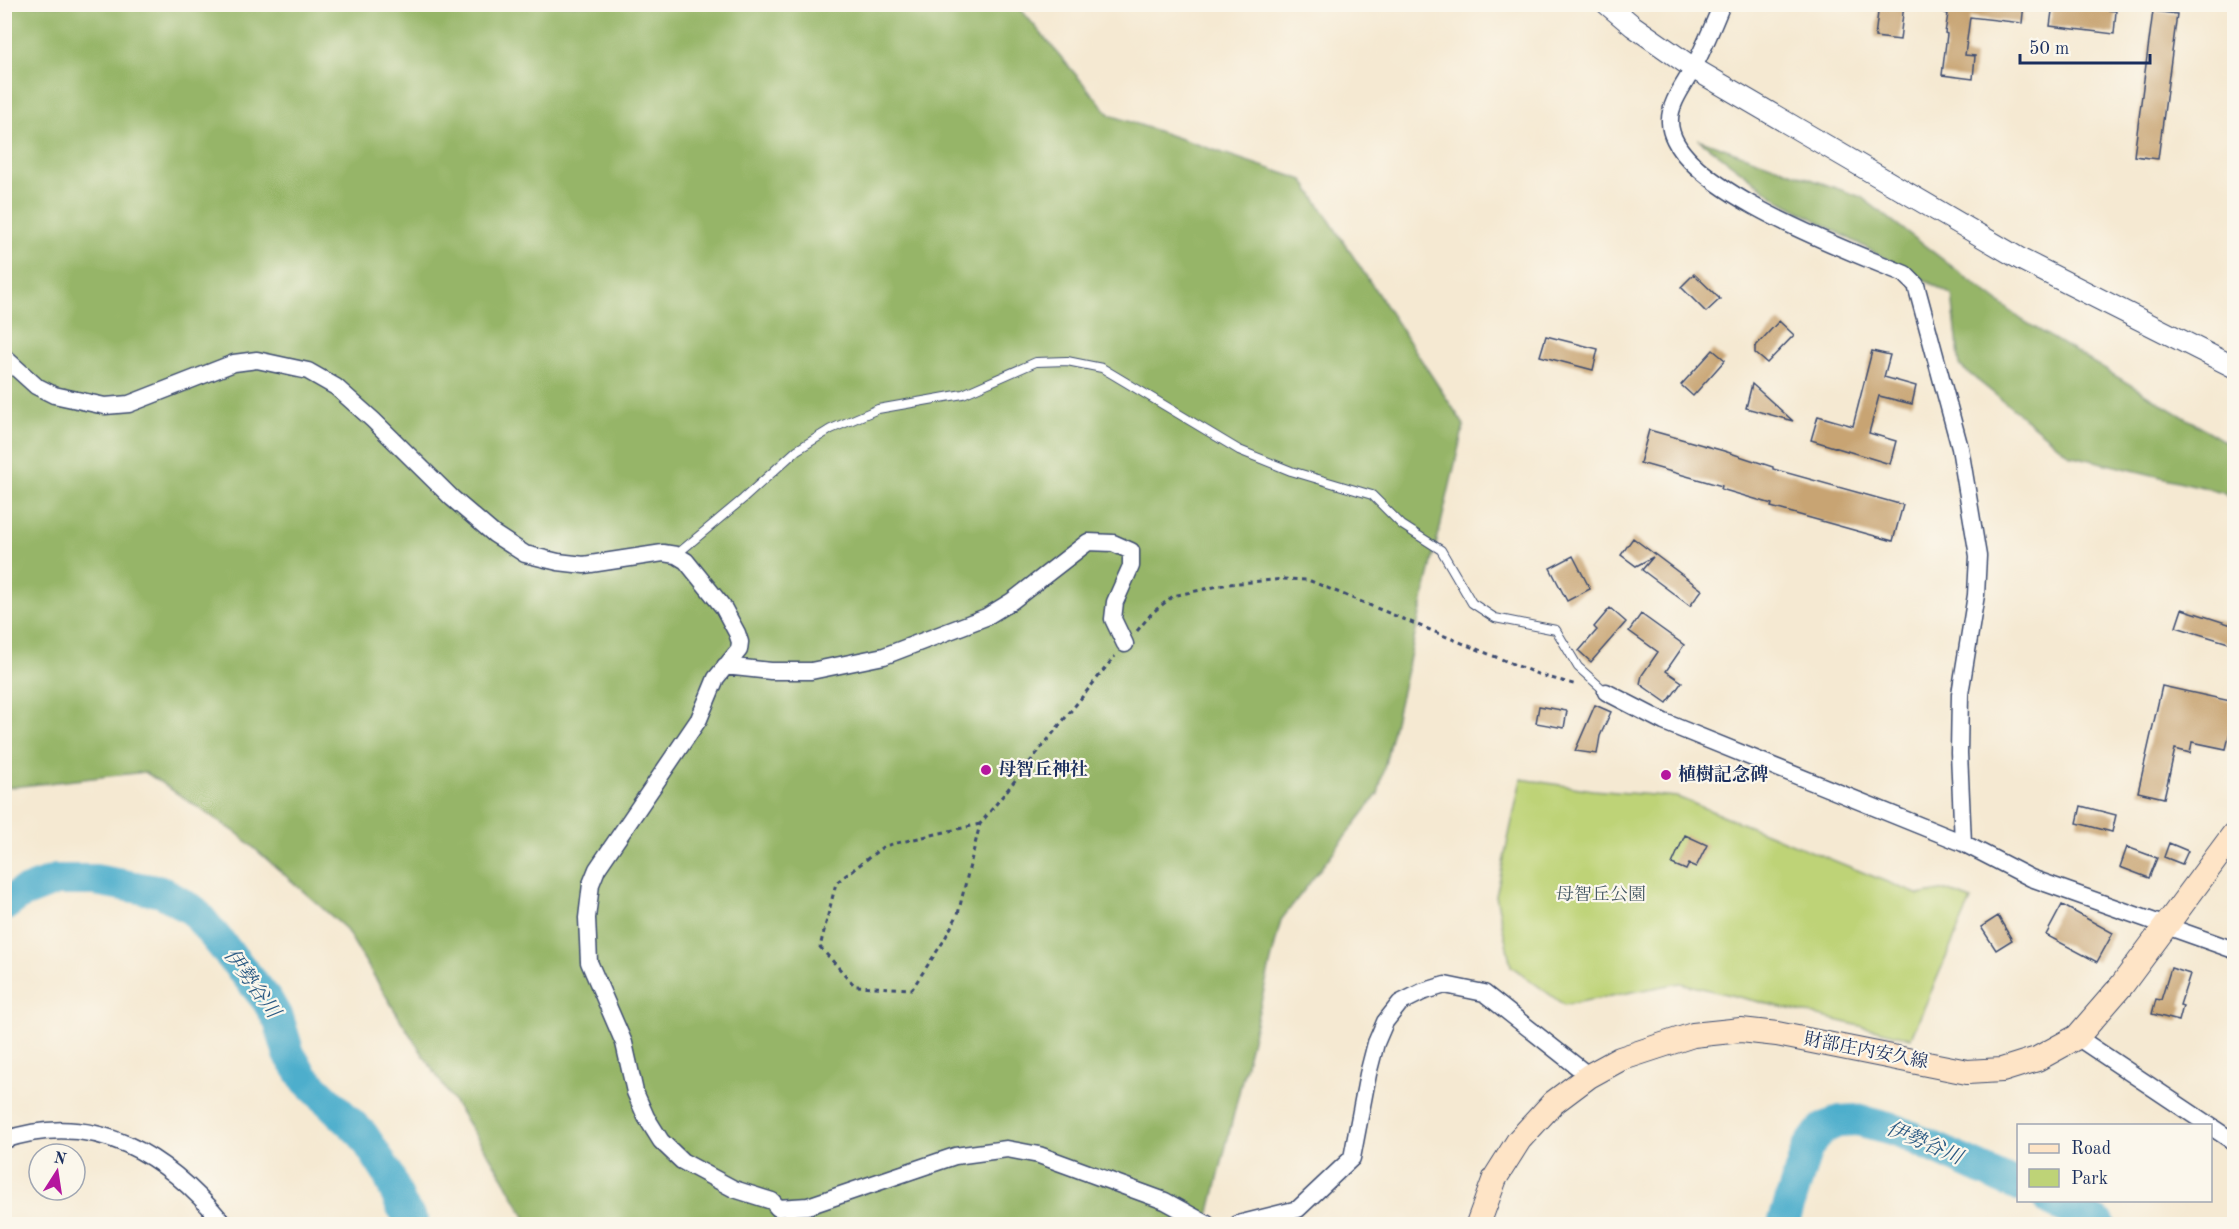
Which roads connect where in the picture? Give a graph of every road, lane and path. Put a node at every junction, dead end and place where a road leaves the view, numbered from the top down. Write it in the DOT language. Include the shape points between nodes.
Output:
graph roads {
  1 [pos="1607,4"];
  2 [pos="1722,4"];
  3 [pos="1694,68"];
  4 [pos="4,357"];
  5 [pos="2235,367"];
  6 [pos="676,555"];
  7 [pos="1125,644"];
  8 [pos="725,666"];
  9 [pos="1606,692"];
  10 [pos="980,824"];
  11 [pos="2235,834"];
  12 [pos="1964,843"];
  13 [pos="2165,925"];
  14 [pos="2235,950"];
  15 [pos="2077,1036"];
  16 [pos="1589,1076"];
  17 [pos="2207,1124"];
  18 [pos="2212,1127"];
  19 [pos="4,1140"];
  20 [pos="2235,1142"];
  21 [pos="224,1224"];
  22 [pos="1207,1224"];
  23 [pos="1238,1224"];
  24 [pos="1478,1224"];
  1 -- 3 [label="street"];
  2 -- 3 [label="street"];
  3 -- 5 [label="street" via="2022,260"];
  3 -- 12 [label="street" via="1671,109 1671,131 1681,153 1718,184 1749,203 1905,274 1916,285 1960,448 1978,556 1976,595 1960,694"];
  4 -- 6 [label="street" via="36,386 54,395 105,406 129,404 234,363 256,360 308,370 336,387 452,498 525,554 584,565 663,553"];
  6 -- 8 [label="street" via="686,561 723,608 737,633 739,650"];
  6 -- 9 [label="lane" via="797,450 831,429 878,410 963,394 1036,362 1067,361 1102,368 1239,450 1291,471 1372,495 1402,525 1441,550 1472,603 1495,618 1556,630 1578,667"];
  7 -- 8 [label="street" via="1113,619 1115,602 1131,566 1131,551 1113,543 1088,542 986,617 884,656 811,671"];
  7 -- 9 [label="path" via="1173,596 1228,584 1308,580 1540,675"];
  7 -- 10 [label="path"];
  8 -- 22 [label="street" via="699,719 597,869 591,884 587,918 589,962 624,1042 635,1092 661,1141 682,1161 708,1176 772,1201 778,1208 808,1206 955,1156 1007,1149 1039,1155 1165,1201"];
  9 -- 12 [label="street" via="1664,722"];
  10 -- 10 [label="path" via="958,914 912,989 855,986 820,947 836,883 884,846"];
  11 -- 13 [label="main road, 財部庄内安久線"];
  12 -- 13 [label="street" via="2031,878"];
  13 -- 14 [label="street"];
  13 -- 15 [label="main road, 財部庄内安久線" via="2122,985"];
  15 -- 16 [label="main road, 財部庄内安久線" via="2037,1059 2011,1068 1967,1072 1741,1030 1683,1038 1620,1059"];
  15 -- 17 [label="street"];
  16 -- 23 [label="street" via="1484,993 1445,985 1422,992 1400,1003 1380,1032 1352,1158 1298,1209"];
  16 -- 24 [label="main road, 財部庄内安久線" via="1553,1103 1519,1140 1495,1178"];
  18 -- 20 [label="street"];
  19 -- 21 [label="street" via="24,1133 78,1130 122,1141 147,1154 196,1193"];
}
